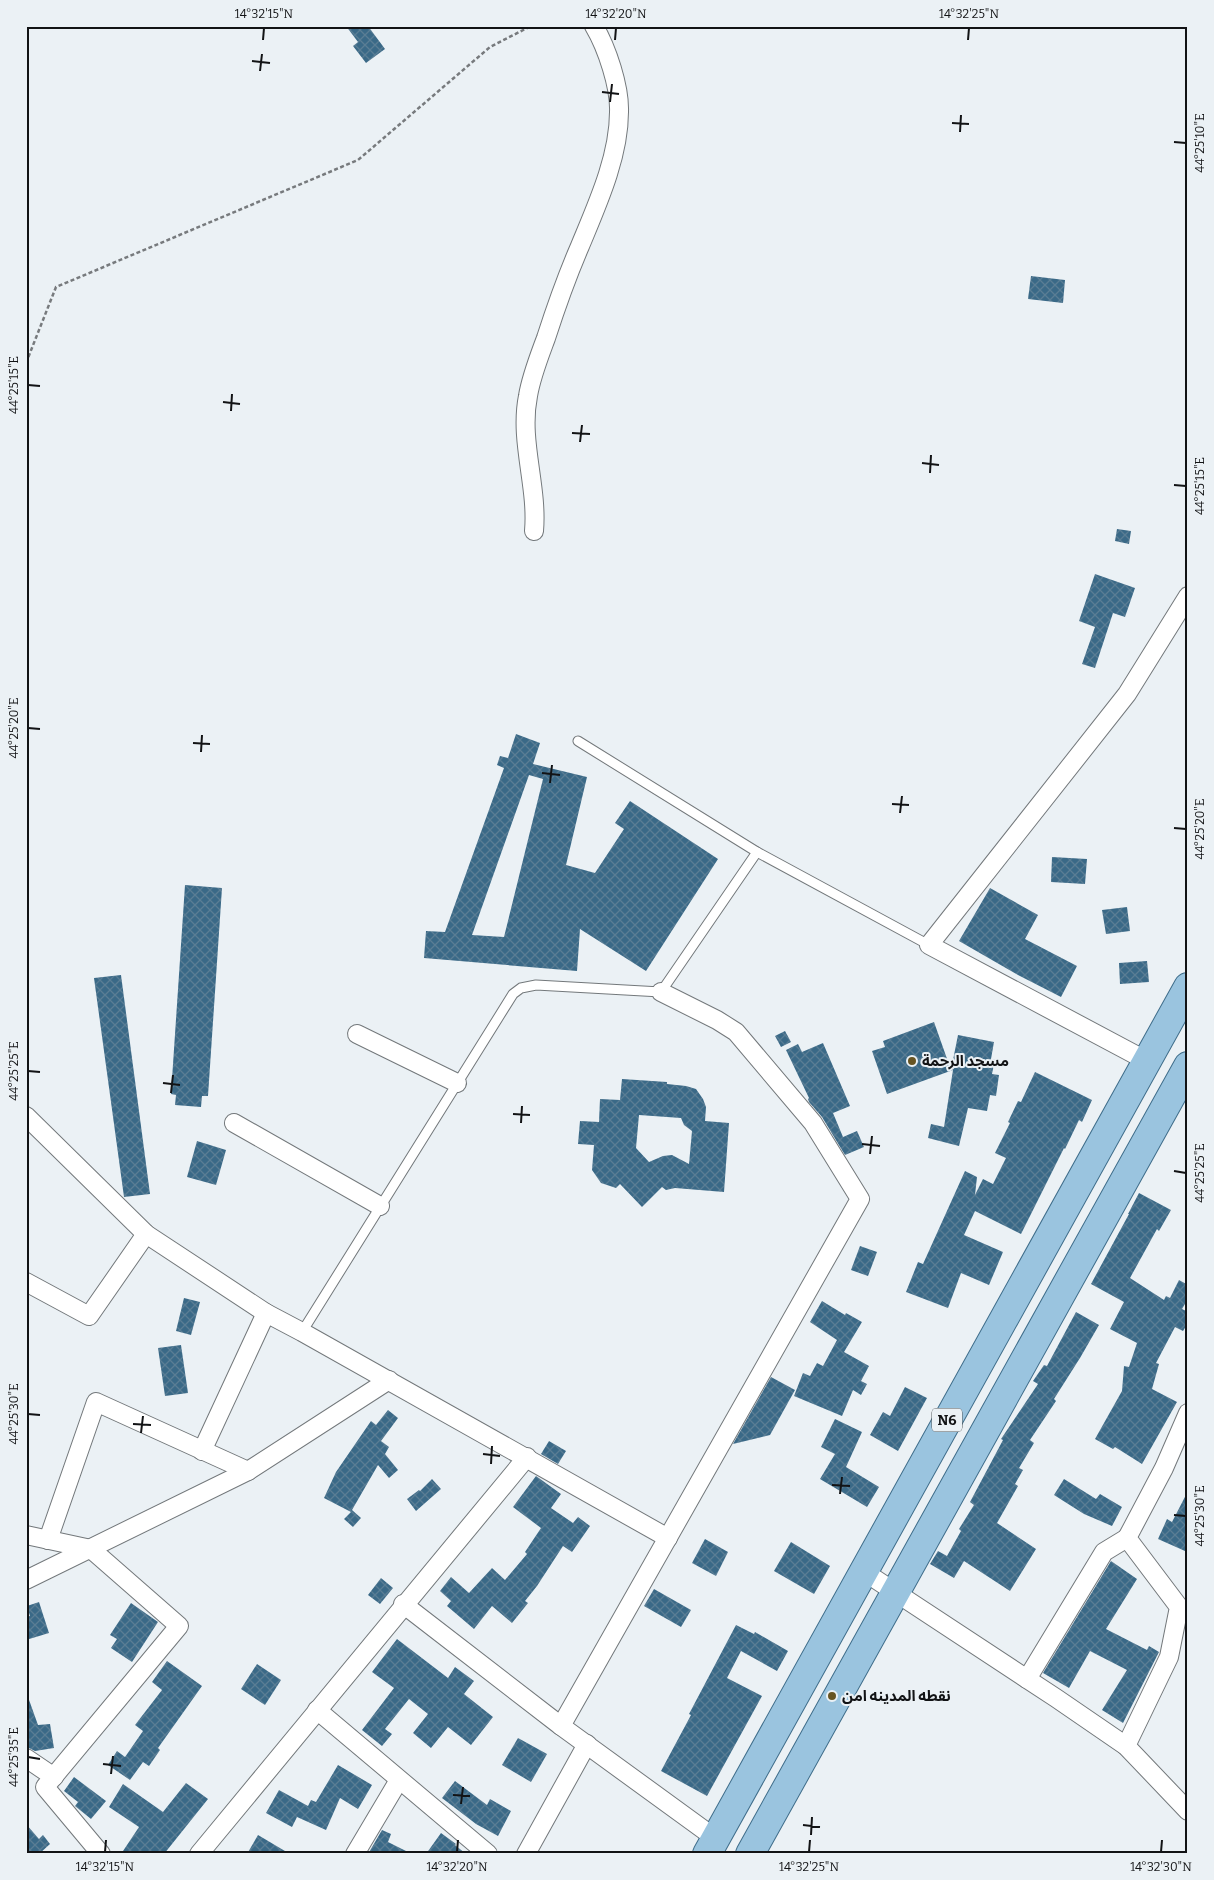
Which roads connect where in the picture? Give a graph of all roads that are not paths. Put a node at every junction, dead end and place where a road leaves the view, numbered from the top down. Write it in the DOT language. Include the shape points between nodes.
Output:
graph roads {
  1 [pos="594,26"];
  2 [pos="534,531"];
  3 [pos="1188,596"];
  4 [pos="578,741"];
  5 [pos="757,852"];
  6 [pos="929,946"];
  7 [pos="1188,987"];
  8 [pos="662,992"];
  9 [pos="358,1034"];
  10 [pos="1147,1061"];
  11 [pos="1188,1066"];
  12 [pos="457,1083"];
  13 [pos="1120,1110"];
  14 [pos="26,1116"];
  15 [pos="234,1123"];
  16 [pos="1151,1133"];
  17 [pos="380,1206"];
  18 [pos="146,1234"];
  19 [pos="26,1282"];
  20 [pos="266,1313"];
  21 [pos="302,1332"];
  22 [pos="389,1380"];
  23 [pos="1187,1417"];
  24 [pos="202,1451"];
  25 [pos="527,1457"];
  26 [pos="248,1472"];
  27 [pos="26,1535"];
  28 [pos="668,1538"];
  29 [pos="1127,1538"];
  30 [pos="48,1540"];
  31 [pos="91,1549"];
  32 [pos="863,1571"];
  33 [pos="26,1580"];
  34 [pos="896,1593"];
  35 [pos="404,1604"];
  36 [pos="1027,1679"];
  37 [pos="317,1710"];
  38 [pos="561,1726"];
  39 [pos="770,1738"];
  40 [pos="587,1744"];
  41 [pos="1126,1746"];
  42 [pos="26,1758"];
  43 [pos="803,1759"];
  44 [pos="54,1777"];
  45 [pos="398,1780"];
  46 [pos="1188,1811"];
  47 [pos="711,1846"];
  48 [pos="101,1854"];
  49 [pos="199,1854"];
  50 [pos="355,1854"];
  51 [pos="488,1854"];
  52 [pos="526,1854"];
  53 [pos="750,1854"];
  1 -- 2 [label="street" via="613,74 620,112 615,147 599,200 566,278 528,396 525,426 536,514"];
  3 -- 6 [label="street" via="1127,694"];
  4 -- 5 [label="lane"];
  5 -- 6 [label="lane"];
  5 -- 8 [label="lane"];
  6 -- 10 [label="street"];
  7 -- 10 [label="main road, N6"];
  8 -- 12 [label="lane" via="536,985 521,988 513,994"];
  8 -- 28 [label="street" via="736,1032 813,1123 860,1199"];
  9 -- 12 [label="street"];
  10 -- 13 [label="main road, N6"];
  11 -- 16 [label="main road, N6"];
  12 -- 17 [label="lane"];
  13 -- 16 [label="main road"];
  13 -- 32 [label="main road, N6"];
  14 -- 18 [label="street"];
  15 -- 17 [label="street"];
  16 -- 34 [label="main road, N6"];
  17 -- 21 [label="lane"];
  18 -- 19 [label="street" via="89,1316"];
  18 -- 20 [label="street"];
  20 -- 21 [label="street"];
  20 -- 24 [label="street"];
  21 -- 22 [label="street"];
  22 -- 25 [label="street"];
  22 -- 26 [label="street"];
  23 -- 29 [label="street"];
  24 -- 26 [label="street"];
  24 -- 30 [label="street" via="96,1402"];
  25 -- 28 [label="street"];
  25 -- 35 [label="street"];
  26 -- 31 [label="street"];
  27 -- 30 [label="street"];
  28 -- 38 [label="street"];
  29 -- 36 [label="street" via="1104,1552"];
  29 -- 41 [label="street" via="1179,1606 1169,1657"];
  30 -- 31 [label="street"];
  31 -- 33 [label="street"];
  31 -- 44 [label="street" via="179,1626"];
  32 -- 34 [label="street"];
  32 -- 39 [label="main road, N6"];
  34 -- 36 [label="street"];
  34 -- 43 [label="main road, N6"];
  35 -- 37 [label="street"];
  35 -- 38 [label="street"];
  36 -- 41 [label="street"];
  37 -- 45 [label="street"];
  37 -- 49 [label="street"];
  38 -- 40 [label="street"];
  39 -- 43 [label="main road"];
  39 -- 47 [label="main road, N6"];
  40 -- 47 [label="street"];
  40 -- 52 [label="street"];
  41 -- 46 [label="street"];
  42 -- 44 [label="street"];
  43 -- 53 [label="main road, N6"];
  44 -- 48 [label="street" via="45,1787"];
  45 -- 50 [label="street"];
  45 -- 51 [label="street"];
}
